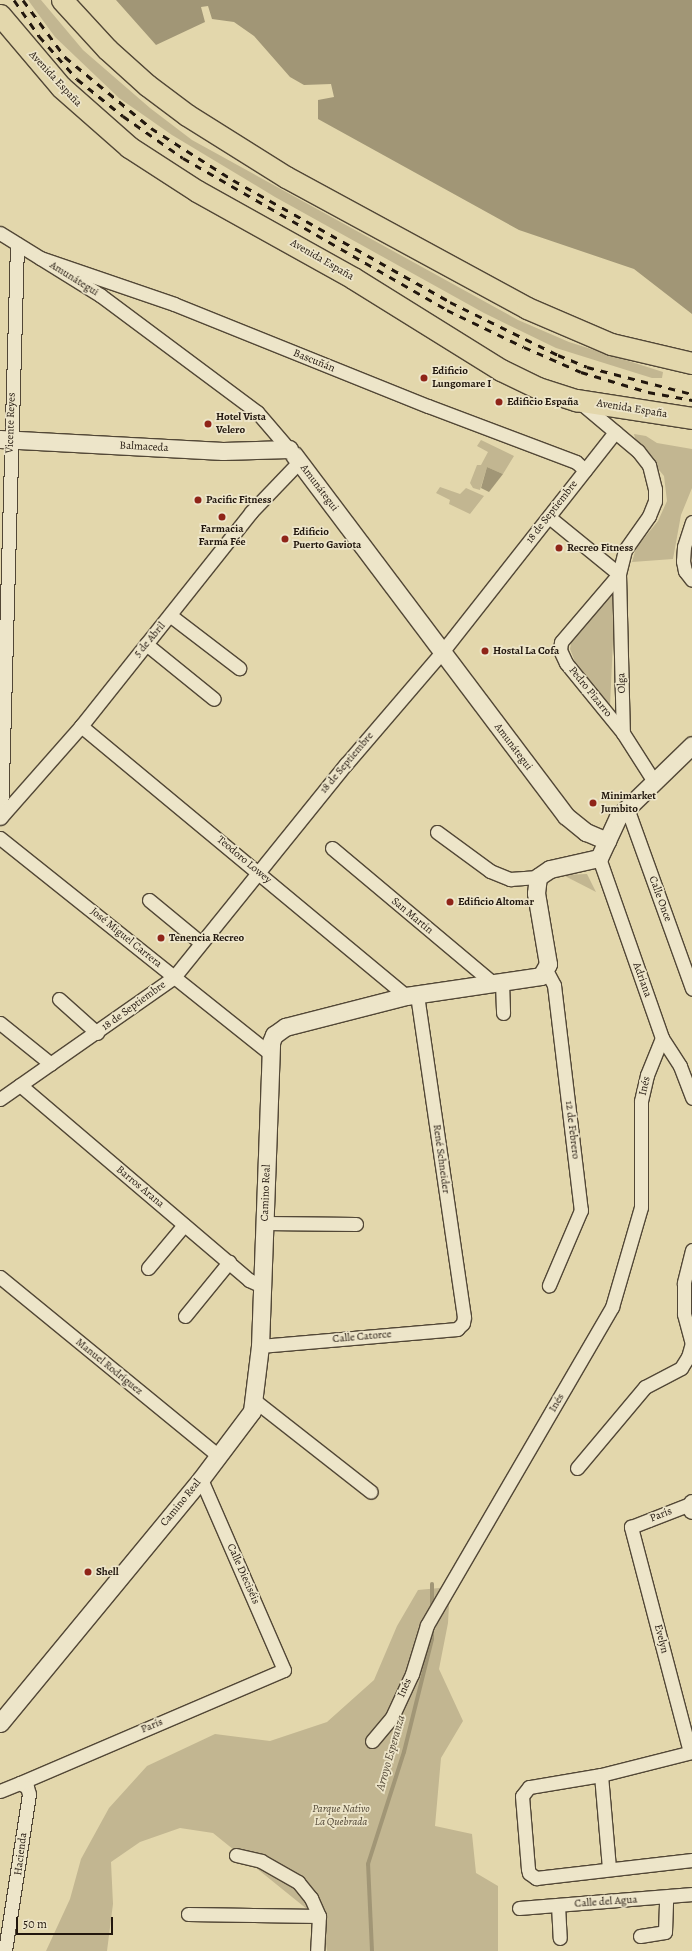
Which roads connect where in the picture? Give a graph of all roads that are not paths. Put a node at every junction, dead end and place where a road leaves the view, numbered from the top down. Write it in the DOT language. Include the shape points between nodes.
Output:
graph roads {
  1 [pos="62,0"];
  2 [pos="0,15"];
  3 [pos="0,233"];
  4 [pos="17,244"];
  5 [pos="40,258"];
  6 [pos="692,363"];
  7 [pos="576,400"];
  8 [pos="692,418"];
  9 [pos="615,432"];
  10 [pos="5,440"];
  11 [pos="294,455"];
  12 [pos="585,470"];
  13 [pos="549,517"];
  14 [pos="692,522"];
  15 [pos="619,574"];
  16 [pos="692,580"];
  17 [pos="171,616"];
  18 [pos="146,644"];
  19 [pos="442,652"];
  20 [pos="239,668"];
  21 [pos="214,699"];
  22 [pos="81,726"];
  23 [pos="623,733"];
  24 [pos="692,745"];
  25 [pos="655,783"];
  26 [pos="627,808"];
  27 [pos="0,818"];
  28 [pos="437,832"];
  29 [pos="0,838"];
  30 [pos="607,841"];
  31 [pos="332,848"];
  32 [pos="598,858"];
  33 [pos="258,871"];
  34 [pos="538,877"];
  35 [pos="149,900"];
  36 [pos="200,942"];
  37 [pos="546,970"];
  38 [pos="174,977"];
  39 [pos="497,983"];
  40 [pos="692,989"];
  41 [pos="412,995"];
  42 [pos="59,999"];
  43 [pos="503,1013"];
  44 [pos="0,1023"];
  45 [pos="97,1033"];
  46 [pos="662,1038"];
  47 [pos="271,1054"];
  48 [pos="51,1064"];
  49 [pos="20,1085"];
  50 [pos="692,1098"];
  51 [pos="0,1099"];
  52 [pos="265,1223"];
  53 [pos="356,1224"];
  54 [pos="184,1225"];
  55 [pos="692,1250"];
  56 [pos="229,1262"];
  57 [pos="148,1268"];
  58 [pos="0,1277"];
  59 [pos="549,1285"];
  60 [pos="262,1286"];
  61 [pos="185,1316"];
  62 [pos="463,1323"];
  63 [pos="692,1343"];
  64 [pos="260,1346"];
  65 [pos="255,1401"];
  66 [pos="219,1456"];
  67 [pos="577,1468"];
  68 [pos="201,1479"];
  69 [pos="371,1492"];
  70 [pos="691,1506"];
  71 [pos="631,1527"];
  72 [pos="284,1670"];
  73 [pos="0,1723"];
  74 [pos="372,1741"];
  75 [pos="691,1752"];
  76 [pos="601,1775"];
  77 [pos="20,1783"];
  78 [pos="0,1791"];
  79 [pos="236,1855"];
  80 [pos="692,1860"];
  81 [pos="609,1869"];
  82 [pos="692,1894"];
  83 [pos="666,1897"];
  84 [pos="558,1905"];
  85 [pos="519,1908"];
  86 [pos="188,1914"];
  87 [pos="319,1916"];
  88 [pos="640,1936"];
  89 [pos="560,1938"];
  90 [pos="5,1951"];
  91 [pos="317,1951"];
  1 -- 6 [label="main road" via="97,40 147,85 187,115 286,177 527,308 612,344"];
  2 -- 7 [label="main road, Avenida España" via="61,87 129,147 197,191 353,278 501,370 538,388"];
  3 -- 4 [label="street, Amunátegui"];
  4 -- 5 [label="street, Amunátegui"];
  4 -- 10 [label="street, Vicente Reyes"];
  5 -- 11 [label="street, Amunátegui" via="100,295 257,412"];
  5 -- 12 [label="street, Bascuñán" via="174,304 428,406 576,462"];
  7 -- 8 [label="main road, Avenida España"];
  7 -- 9 [label="street, Olga" via="594,412"];
  9 -- 12 [label="street, 18 de Septiembre"];
  9 -- 15 [label="street, Olga" via="628,441 648,465 655,489 655,501 649,516 624,550"];
  10 -- 11 [label="street, Balmaceda"];
  10 -- 27 [label="street, Vicente Reyes"];
  11 -- 17 [label="street, 5 de Abril"];
  11 -- 19 [label="street, Amunátegui"];
  12 -- 13 [label="street, 18 de Septiembre"];
  13 -- 15 [label="street"];
  13 -- 19 [label="street, 18 de Septiembre"];
  14 -- 16 [label="street" via="684,547 683,561 685,571"];
  15 -- 23 [label="street, Olga"];
  15 -- 23 [label="street, Pedro Pizarro" via="561,642 560,650 566,663"];
  17 -- 18 [label="street, 5 de Abril"];
  17 -- 20 [label="street"];
  18 -- 21 [label="street"];
  18 -- 22 [label="street, 5 de Abril"];
  19 -- 30 [label="street, Amunátegui" via="566,816 586,832"];
  19 -- 33 [label="street, 18 de Septiembre"];
  22 -- 27 [label="street, 5 de Abril"];
  22 -- 33 [label="street, Teodoro Lowey"];
  23 -- 25 [label="street"];
  24 -- 25 [label="street"];
  25 -- 26 [label="street"];
  26 -- 30 [label="street" via="612,828"];
  26 -- 40 [label="street, Calle Once"];
  28 -- 34 [label="street" via="490,872 510,879"];
  29 -- 38 [label="street, José Miguel Carrera"];
  30 -- 32 [label="street"];
  31 -- 39 [label="street, San Martín"];
  32 -- 34 [label="street" via="550,869"];
  32 -- 46 [label="street, Adriana"];
  33 -- 36 [label="street, 18 de Septiembre"];
  33 -- 41 [label="street, Teodoro Lowey"];
  34 -- 37 [label="street" via="536,893 548,964"];
  35 -- 36 [label="street"];
  36 -- 38 [label="street, 18 de Septiembre"];
  37 -- 39 [label="street, Camino Real" via="541,976"];
  37 -- 59 [label="street, 12 de Febrero" via="554,986 580,1210"];
  38 -- 45 [label="street, 18 de Septiembre"];
  38 -- 47 [label="street, José Miguel Carrera"];
  39 -- 41 [label="street, Camino Real"];
  39 -- 43 [label="street"];
  41 -- 47 [label="street, Camino Real" via="279,1030 271,1042"];
  41 -- 62 [label="street, René Schneider"];
  42 -- 45 [label="street"];
  44 -- 48 [label="street"];
  45 -- 48 [label="street, 18 de Septiembre"];
  46 -- 50 [label="street, Adriana" via="680,1066"];
  46 -- 74 [label="street, Inés" via="647,1075 642,1101 641,1207 612,1307 427,1625 412,1674 392,1717"];
  47 -- 52 [label="street, Camino Real"];
  48 -- 49 [label="street, 18 de Septiembre"];
  49 -- 51 [label="street, 18 de Septiembre"];
  49 -- 54 [label="street, Barros Arana"];
  52 -- 53 [label="street"];
  52 -- 60 [label="street, Camino Real"];
  54 -- 56 [label="street, Barros Arana"];
  54 -- 57 [label="street"];
  55 -- 63 [label="street" via="684,1291 684,1314"];
  56 -- 60 [label="street, Barros Arana" via="249,1280"];
  56 -- 61 [label="street"];
  58 -- 66 [label="street, Manuel Rodríguez"];
  60 -- 64 [label="street, Camino Real"];
  62 -- 64 [label="street, Calle Catorce" via="457,1329"];
  63 -- 67 [label="street" via="681,1368 645,1387"];
  64 -- 65 [label="street, Camino Real"];
  65 -- 66 [label="street, Camino Real" via="246,1421"];
  65 -- 69 [label="street"];
  66 -- 68 [label="street, Camino Real"];
  68 -- 72 [label="street, Calle Dieciséis"];
  68 -- 73 [label="street, Camino Real"];
  70 -- 71 [label="street, París"];
  71 -- 75 [label="street, Evelyn"];
  72 -- 77 [label="street, París"];
  75 -- 76 [label="street"];
  76 -- 81 [label="street"];
  76 -- 81 [label="street" via="526,1789 522,1796 528,1869 532,1876 541,1878"];
  77 -- 78 [label="street"];
  77 -- 90 [label="street, Hacienda" via="27,1787 29,1794"];
  79 -- 87 [label="street" via="261,1861 298,1882 311,1898"];
  80 -- 81 [label="street"];
  82 -- 83 [label="street, Calle del Agua"];
  83 -- 84 [label="street, Calle del Agua"];
  83 -- 88 [label="street" via="665,1932"];
  84 -- 85 [label="street, Calle del Agua"];
  84 -- 89 [label="street"];
  86 -- 87 [label="street"];
  87 -- 91 [label="street"];
}
